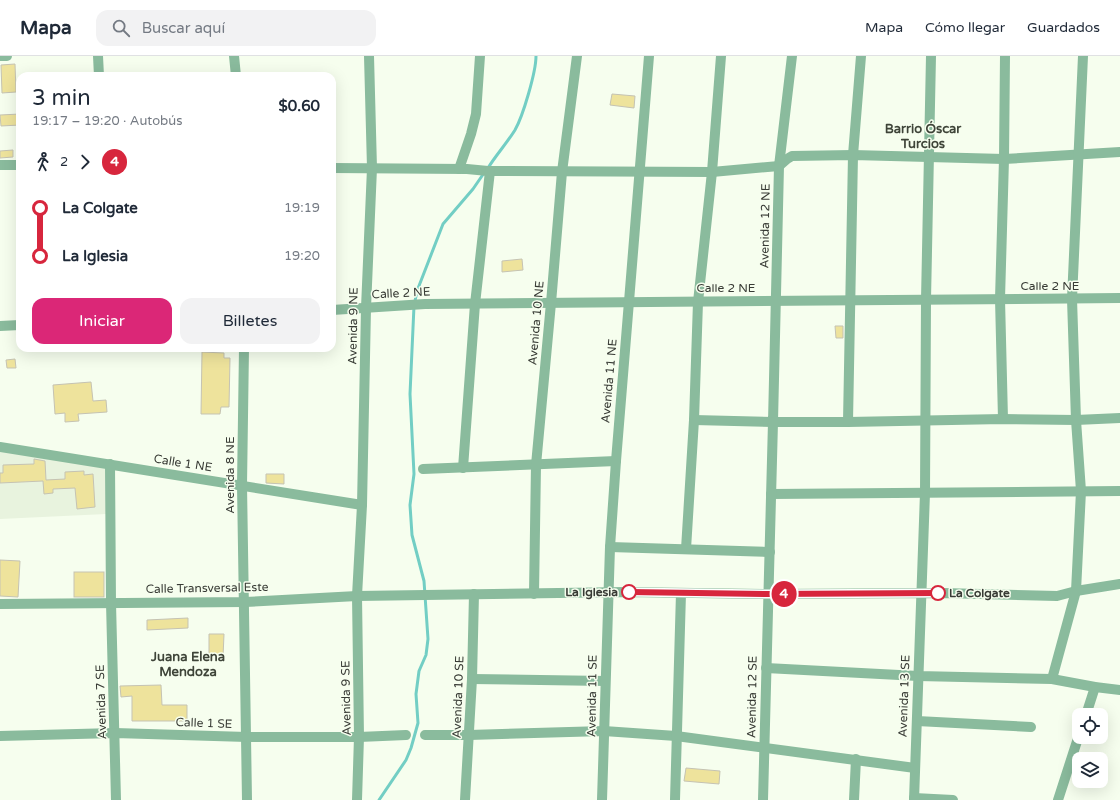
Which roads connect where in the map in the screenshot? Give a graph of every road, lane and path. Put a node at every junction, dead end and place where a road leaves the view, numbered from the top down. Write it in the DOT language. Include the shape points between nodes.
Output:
graph roads {
  1 [pos="0,56"];
  2 [pos="8,56"];
  3 [pos="98,56"];
  4 [pos="234,56"];
  5 [pos="369,56"];
  6 [pos="480,56"];
  7 [pos="577,56"];
  8 [pos="649,56"];
  9 [pos="720,56"];
  10 [pos="792,56"];
  11 [pos="860,56"];
  12 [pos="931,56"];
  13 [pos="1005,56"];
  14 [pos="1084,56"];
  15 [pos="99,72"];
  16 [pos="236,72"];
  17 [pos="1120,152"];
  18 [pos="1079,154"];
  19 [pos="853,155"];
  20 [pos="930,158"];
  21 [pos="1004,159"];
  22 [pos="0,165"];
  23 [pos="16,165"];
  24 [pos="779,166"];
  25 [pos="336,168"];
  26 [pos="372,168"];
  27 [pos="463,169"];
  28 [pos="489,171"];
  29 [pos="562,172"];
  30 [pos="641,172"];
  31 [pos="712,172"];
  32 [pos="1072,298"];
  33 [pos="1120,298"];
  34 [pos="1000,299"];
  35 [pos="850,300"];
  36 [pos="926,300"];
  37 [pos="776,301"];
  38 [pos="629,302"];
  39 [pos="698,302"];
  40 [pos="551,303"];
  41 [pos="475,304"];
  42 [pos="366,308"];
  43 [pos="336,310"];
  44 [pos="16,325"];
  45 [pos="0,326"];
  46 [pos="244,352"];
  47 [pos="1120,418"];
  48 [pos="1003,419"];
  49 [pos="694,420"];
  50 [pos="925,420"];
  51 [pos="1076,420"];
  52 [pos="774,422"];
  53 [pos="848,422"];
  54 [pos="0,447"];
  55 [pos="616,462"];
  56 [pos="110,464"];
  57 [pos="536,465"];
  58 [pos="462,468"];
  59 [pos="423,469"];
  60 [pos="242,485"];
  61 [pos="1081,491"];
  62 [pos="1120,491"];
  63 [pos="925,493"];
  64 [pos="771,494"];
  65 [pos="362,505"];
  66 [pos="610,547"];
  67 [pos="686,549"];
  68 [pos="770,552"];
  69 [pos="1120,584"];
  70 [pos="1076,591"];
  71 [pos="608,592"];
  72 [pos="681,593"];
  73 [pos="474,594"];
  74 [pos="534,594"];
  75 [pos="768,594"];
  76 [pos="921,594"];
  77 [pos="357,596"];
  78 [pos="245,602"];
  79 [pos="111,603"];
  80 [pos="0,604"];
  81 [pos="766,668"];
  82 [pos="918,676"];
  83 [pos="472,679"];
  84 [pos="1052,680"];
  85 [pos="605,681"];
  86 [pos="1095,687"];
  87 [pos="1120,690"];
  88 [pos="1088,708"];
  89 [pos="917,721"];
  90 [pos="1030,727"];
  91 [pos="604,731"];
  92 [pos="115,733"];
  93 [pos="406,735"];
  94 [pos="425,735"];
  95 [pos="469,735"];
  96 [pos="0,736"];
  97 [pos="676,736"];
  98 [pos="247,737"];
  99 [pos="359,737"];
  100 [pos="1076,744"];
  101 [pos="764,747"];
  102 [pos="856,759"];
  103 [pos="915,768"];
  104 [pos="914,799"];
  105 [pos="116,800"];
  106 [pos="247,800"];
  107 [pos="357,800"];
  108 [pos="465,800"];
  109 [pos="602,800"];
  110 [pos="674,800"];
  111 [pos="763,800"];
  112 [pos="854,800"];
  113 [pos="953,800"];
  114 [pos="1058,800"];
  1 -- 2 [label="street"];
  3 -- 15 [label="street"];
  4 -- 16 [label="street"];
  5 -- 26 [label="street, Avenida 9 NE"];
  6 -- 27 [label="street" via="476,114"];
  7 -- 29 [label="street, Avenida 10 NE"];
  8 -- 30 [label="street"];
  9 -- 31 [label="street"];
  10 -- 24 [label="street, Avenida 12 NE"];
  11 -- 19 [label="street"];
  12 -- 20 [label="street, Avenida 13 SE"];
  13 -- 21 [label="street"];
  14 -- 18 [label="street"];
  17 -- 18 [label="street"];
  18 -- 21 [label="street"];
  18 -- 32 [label="street"];
  19 -- 20 [label="street"];
  19 -- 24 [label="street" via="792,156"];
  19 -- 35 [label="street"];
  20 -- 21 [label="street"];
  20 -- 36 [label="street, Avenida 13 SE"];
  21 -- 34 [label="street"];
  22 -- 23 [label="street"];
  24 -- 31 [label="street"];
  24 -- 37 [label="street, Avenida 12 NE"];
  25 -- 26 [label="street"];
  26 -- 27 [label="street"];
  26 -- 42 [label="street, Avenida 9 NE"];
  27 -- 28 [label="street"];
  28 -- 29 [label="street"];
  28 -- 41 [label="street"];
  29 -- 30 [label="street"];
  29 -- 40 [label="street, Avenida 10 NE"];
  30 -- 31 [label="street"];
  30 -- 38 [label="street, Avenida 11 NE"];
  31 -- 39 [label="street"];
  32 -- 33 [label="street, Calle 2 NE"];
  32 -- 34 [label="street, Calle 2 NE"];
  32 -- 51 [label="street"];
  34 -- 36 [label="street, Calle 2 NE"];
  34 -- 48 [label="street"];
  35 -- 36 [label="street, Calle 2 NE"];
  35 -- 37 [label="street, Calle 2 NE"];
  35 -- 53 [label="street"];
  36 -- 50 [label="street, Avenida 13 SE"];
  37 -- 39 [label="street, Calle 2 NE"];
  37 -- 52 [label="street, Avenida 12 NE"];
  38 -- 39 [label="street, Calle 2 NE"];
  38 -- 40 [label="street, Calle 2 NE"];
  38 -- 55 [label="street, Avenida 11 NE"];
  39 -- 49 [label="street"];
  40 -- 41 [label="street, Calle 2 NE"];
  40 -- 57 [label="street, Avenida 10 NE"];
  41 -- 42 [label="street, Calle 2 NE"];
  41 -- 58 [label="street"];
  42 -- 43 [label="street, Calle 2 NE"];
  42 -- 65 [label="street, Avenida 9 NE"];
  44 -- 45 [label="street"];
  46 -- 60 [label="street, Avenida 8 NE"];
  47 -- 51 [label="street"];
  48 -- 50 [label="street"];
  48 -- 51 [label="street"];
  49 -- 52 [label="street"];
  49 -- 67 [label="street"];
  50 -- 53 [label="street"];
  50 -- 63 [label="street, Avenida 13 SE"];
  51 -- 61 [label="street"];
  52 -- 53 [label="street"];
  52 -- 64 [label="street, Avenida 12 NE"];
  54 -- 56 [label="street, Calle 1 NE"];
  55 -- 57 [label="street"];
  55 -- 66 [label="street, Avenida 11 NE"];
  56 -- 60 [label="street, Calle 1 NE"];
  56 -- 79 [label="street, Avenida 7 SE"];
  57 -- 58 [label="street"];
  57 -- 74 [label="street, Avenida 10 NE"];
  58 -- 59 [label="street"];
  60 -- 65 [label="street, Calle 1 NE"];
  60 -- 78 [label="street, Avenida 8 NE"];
  61 -- 62 [label="street"];
  61 -- 63 [label="street"];
  61 -- 70 [label="street"];
  63 -- 64 [label="street"];
  63 -- 76 [label="street, Avenida 13 SE"];
  64 -- 68 [label="street, Avenida 12 NE"];
  65 -- 77 [label="street, Avenida 9 NE"];
  66 -- 67 [label="street"];
  66 -- 71 [label="street, Avenida 11 NE"];
  67 -- 68 [label="street"];
  68 -- 75 [label="street, Avenida 12 NE"];
  69 -- 70 [label="street"];
  70 -- 76 [label="street" via="1057,596"];
  70 -- 84 [label="street"];
  71 -- 72 [label="street"];
  71 -- 74 [label="street"];
  71 -- 85 [label="street, Avenida 11 SE"];
  72 -- 75 [label="street"];
  72 -- 97 [label="street"];
  73 -- 74 [label="street"];
  73 -- 77 [label="street, Calle Transversal Este"];
  73 -- 83 [label="street, Avenida 10 SE"];
  75 -- 76 [label="street"];
  75 -- 81 [label="street, Avenida 12 SE"];
  76 -- 82 [label="street, Avenida 13 SE"];
  77 -- 78 [label="street, Calle Transversal Este"];
  77 -- 99 [label="street, Avenida 9 SE"];
  78 -- 79 [label="street, Calle Transversal Este"];
  78 -- 98 [label="street, Avenida 8 NE"];
  79 -- 80 [label="street, Calle Transversal Este"];
  79 -- 92 [label="street, Avenida 7 SE"];
  81 -- 82 [label="street"];
  81 -- 101 [label="street, Avenida 12 SE"];
  82 -- 84 [label="street"];
  82 -- 89 [label="street, Avenida 13 SE"];
  83 -- 85 [label="street"];
  83 -- 95 [label="street, Avenida 10 SE"];
  84 -- 86 [label="street"];
  85 -- 91 [label="street, Avenida 11 SE"];
  86 -- 87 [label="street"];
  86 -- 88 [label="street"];
  89 -- 90 [label="street"];
  89 -- 103 [label="street, Avenida 13 SE"];
  91 -- 95 [label="street"];
  91 -- 97 [label="street"];
  91 -- 109 [label="street, Avenida 11 SE"];
  92 -- 96 [label="street, Calle 1 SE"];
  92 -- 98 [label="street, Calle 1 SE"];
  92 -- 105 [label="street, Avenida 7 SE"];
  93 -- 99 [label="street, Calle 1 SE"];
  94 -- 95 [label="street"];
  95 -- 108 [label="street, Avenida 10 SE"];
  97 -- 101 [label="street"];
  97 -- 110 [label="street"];
  98 -- 99 [label="street, Calle 1 SE"];
  98 -- 106 [label="street, Avenida 8 NE"];
  99 -- 107 [label="street, Avenida 9 SE"];
  100 -- 114 [label="street"];
  101 -- 102 [label="street"];
  101 -- 111 [label="street, Avenida 12 SE"];
  102 -- 103 [label="street"];
  102 -- 112 [label="street"];
  103 -- 104 [label="street, Avenida 13 SE"];
  104 -- 113 [label="street"];
}
